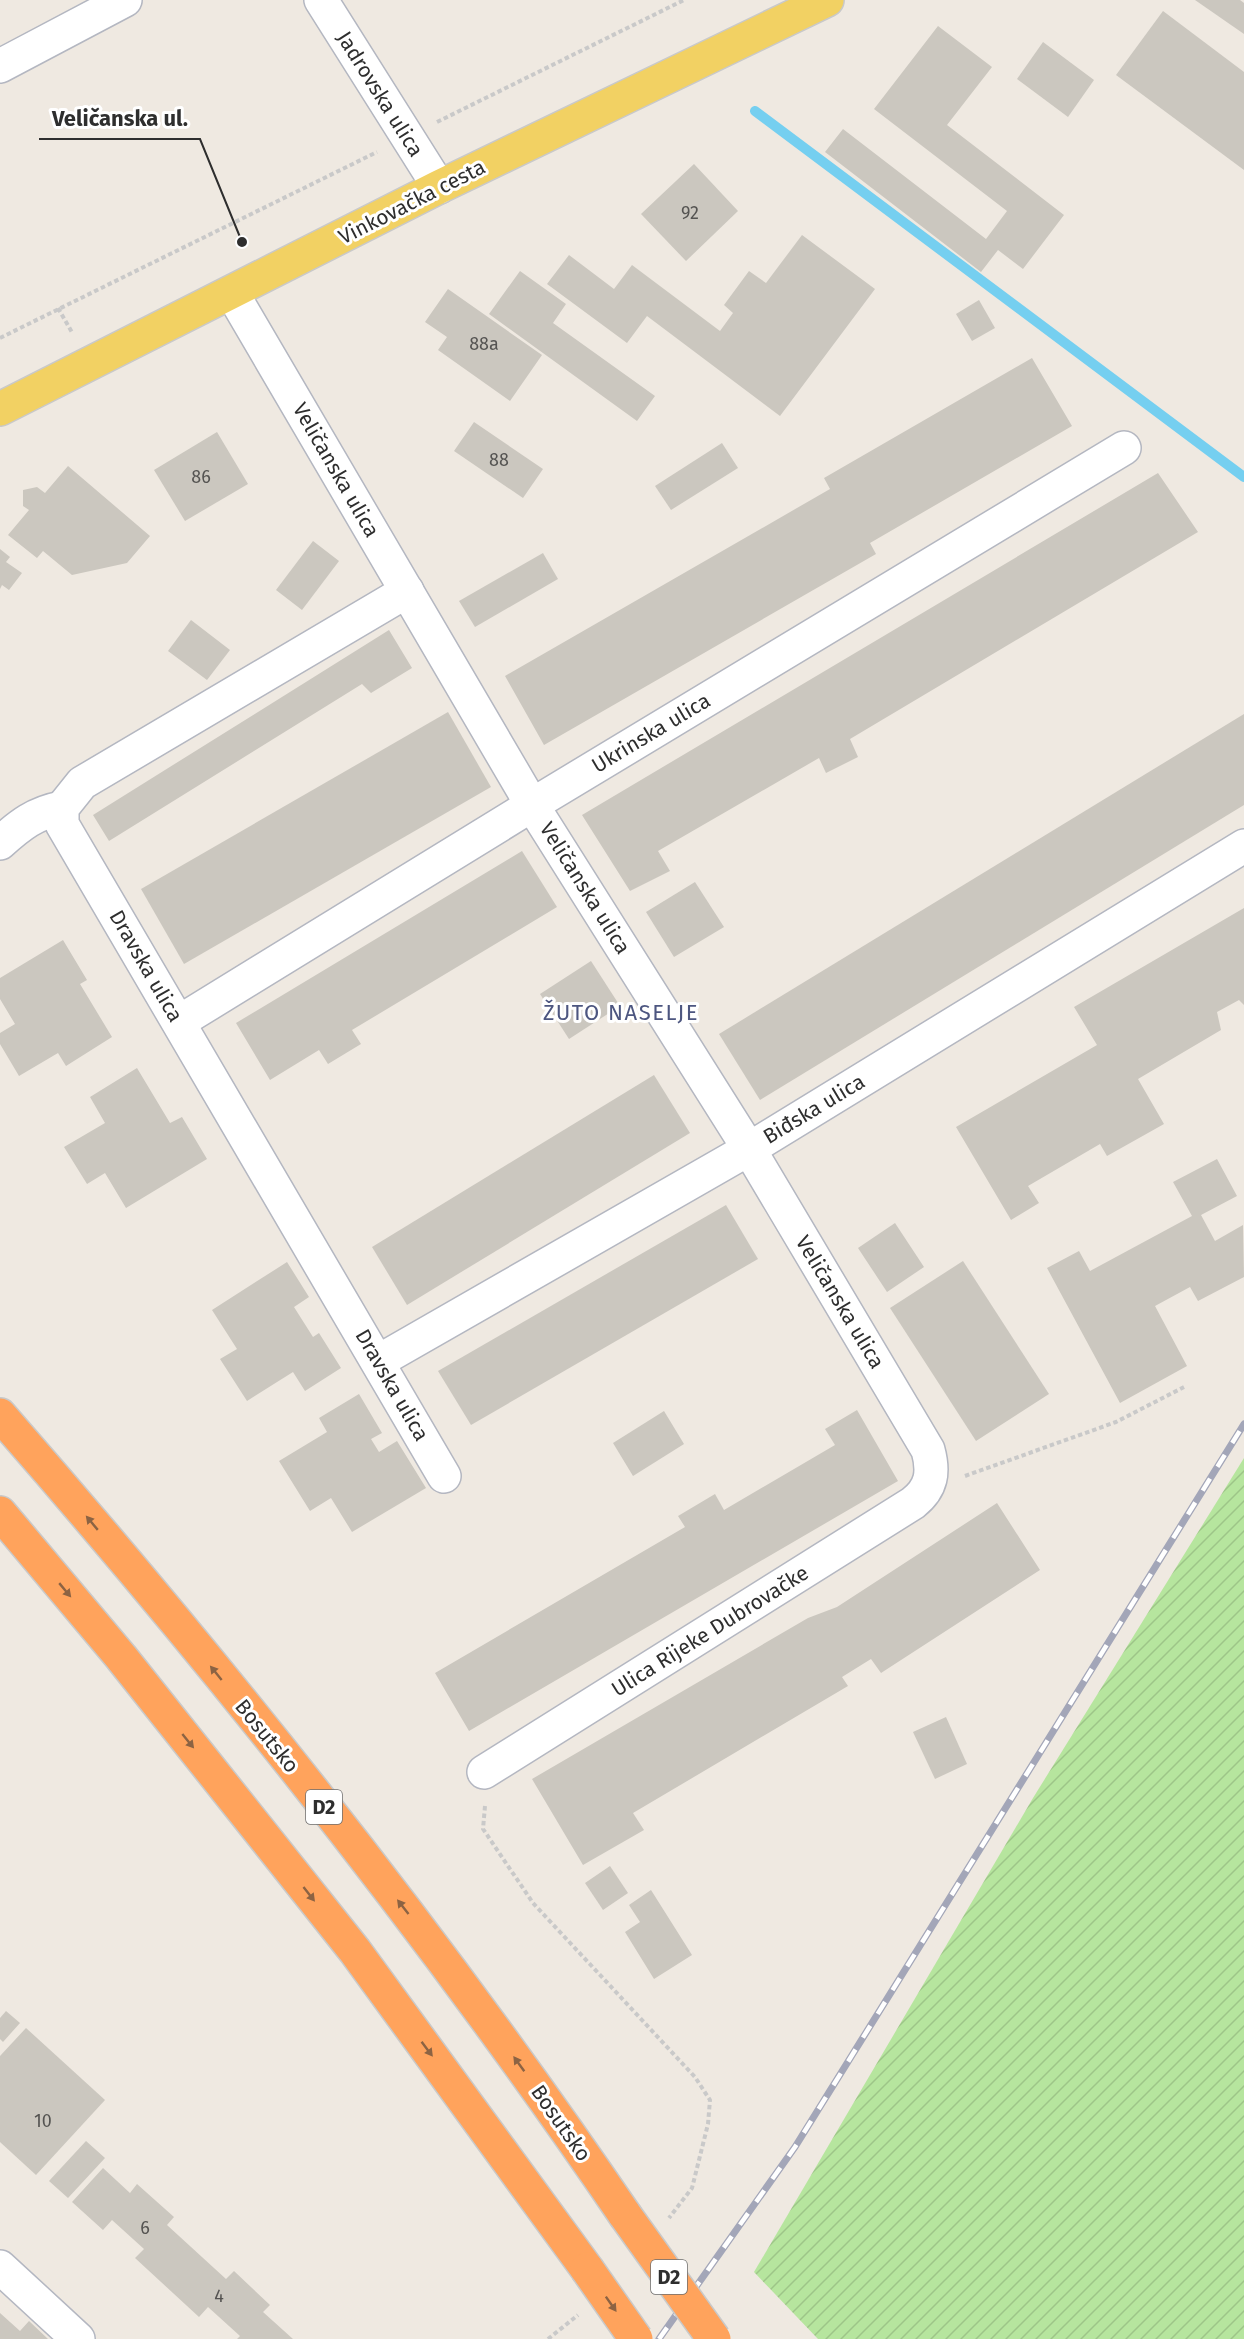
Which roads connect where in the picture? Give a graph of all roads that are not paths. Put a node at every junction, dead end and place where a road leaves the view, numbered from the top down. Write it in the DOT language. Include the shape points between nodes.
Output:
graph roads {
  1 [pos="125,0"];
  2 [pos="321,0"];
  3 [pos="816,2"];
  4 [pos="0,66"];
  5 [pos="439,188"];
  6 [pos="232,293"];
  7 [pos="0,409"];
  8 [pos="1124,448"];
  9 [pos="407,591"];
  10 [pos="532,805"];
  11 [pos="62,808"];
  12 [pos="0,843"];
  13 [pos="1244,846"];
  14 [pos="179,1022"];
  15 [pos="749,1149"];
  16 [pos="379,1360"];
  17 [pos="0,1415"];
  18 [pos="444,1476"];
  19 [pos="929,1482"];
  20 [pos="0,1513"];
  21 [pos="484,1772"];
  22 [pos="0,2267"];
  23 [pos="78,2339"];
  24 [pos="636,2339"];
  25 [pos="714,2339"];
  1 -- 4 [label="street"];
  2 -- 5 [label="street, Jadrovska ulica"];
  3 -- 5 [label="main road, Vinkovačka cesta"];
  5 -- 6 [label="main road, Vinkovačka cesta"];
  6 -- 7 [label="main road, Vinkovačka cesta"];
  6 -- 9 [label="street, Veličanska ulica"];
  8 -- 10 [label="street, Ukrinska ulica"];
  9 -- 10 [label="street, Veličanska ulica"];
  9 -- 11 [label="street" via="82,783"];
  10 -- 14 [label="street, Ukrinska ulica"];
  10 -- 15 [label="street, Veličanska ulica"];
  11 -- 12 [label="street" via="26,820"];
  11 -- 14 [label="street, Dravska ulica" via="62,824"];
  13 -- 15 [label="street, Biđska ulica"];
  14 -- 16 [label="street, Dravska ulica"];
  15 -- 16 [label="street, Biđska ulica"];
  15 -- 19 [label="street, Veličanska ulica" via="928,1450 933,1469"];
  16 -- 18 [label="street, Dravska ulica"];
  25 -- 17 [label="highway, Bosutsko / D2, one-way, bridge" via="456,1976 174,1620"];
  19 -- 21 [label="street, Ulica Rijeke Dubrovačke" via="923,1496 913,1503"];
  20 -- 24 [label="highway, one-way, bridge" via="121,1657 355,1951"];
  22 -- 23 [label="street"];
}
